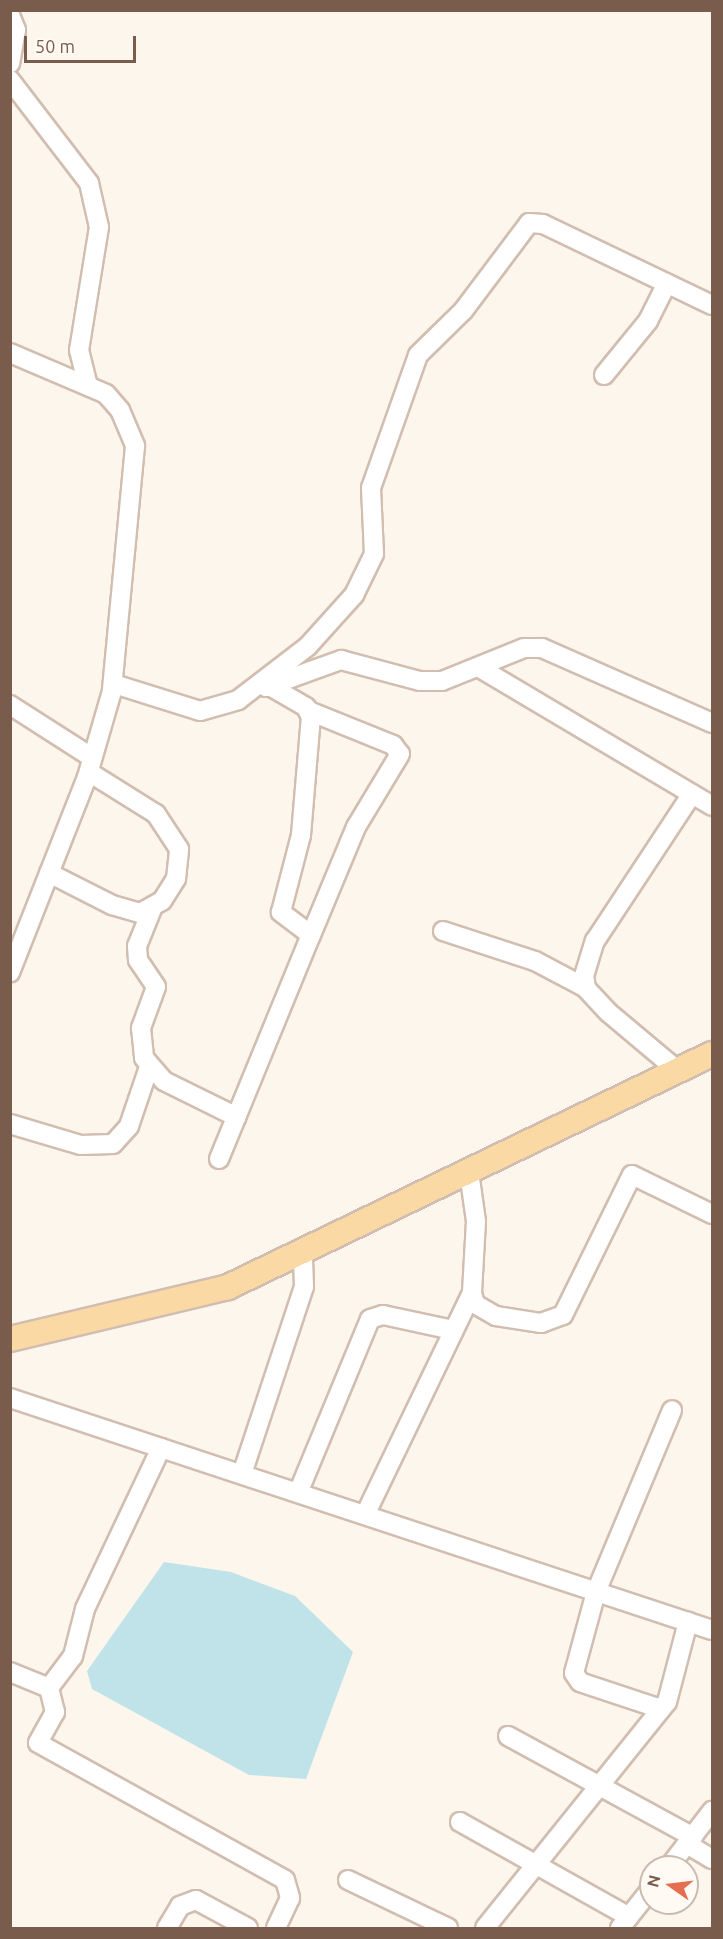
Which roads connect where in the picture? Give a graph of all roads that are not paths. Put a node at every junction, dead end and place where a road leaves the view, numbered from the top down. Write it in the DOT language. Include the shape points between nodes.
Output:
graph roads {
  1 [pos="10,15"];
  2 [pos="10,63"];
  3 [pos="10,80"];
  4 [pos="667,283"];
  5 [pos="712,305"];
  6 [pos="10,353"];
  7 [pos="604,375"];
  8 [pos="88,386"];
  9 [pos="480,668"];
  10 [pos="114,684"];
  11 [pos="266,686"];
  12 [pos="10,705"];
  13 [pos="309,711"];
  14 [pos="712,723"];
  15 [pos="91,765"];
  16 [pos="692,794"];
  17 [pos="712,806"];
  18 [pos="49,873"];
  19 [pos="152,909"];
  20 [pos="443,931"];
  21 [pos="311,935"];
  22 [pos="10,972"];
  23 [pos="586,988"];
  24 [pos="712,1054"];
  25 [pos="149,1067"];
  26 [pos="677,1070"];
  27 [pos="237,1117"];
  28 [pos="10,1124"];
  29 [pos="219,1159"];
  30 [pos="469,1172"];
  31 [pos="712,1214"];
  32 [pos="303,1252"];
  33 [pos="472,1293"];
  34 [pos="453,1330"];
  35 [pos="10,1339"];
  36 [pos="10,1398"];
  37 [pos="672,1410"];
  38 [pos="161,1448"];
  39 [pos="242,1474"];
  40 [pos="298,1493"];
  41 [pos="365,1515"];
  42 [pos="596,1592"];
  43 [pos="688,1622"];
  44 [pos="712,1630"];
  45 [pos="10,1672"];
  46 [pos="49,1688"];
  47 [pos="661,1710"];
  48 [pos="508,1736"];
  49 [pos="598,1787"];
  50 [pos="712,1811"];
  51 [pos="460,1822"];
  52 [pos="690,1840"];
  53 [pos="678,1855"];
  54 [pos="712,1859"];
  55 [pos="536,1864"];
  56 [pos="348,1880"];
  57 [pos="639,1906"];
  58 [pos="624,1925"];
  59 [pos="167,1929"];
  60 [pos="248,1929"];
  61 [pos="276,1929"];
  62 [pos="448,1929"];
  63 [pos="485,1929"];
  1 -- 2 [label="street" via="16,30"];
  3 -- 8 [label="street" via="89,183 99,227 79,350"];
  4 -- 5 [label="street"];
  4 -- 7 [label="street" via="648,321"];
  4 -- 11 [label="street" via="543,224 524,227 469,304 418,355 371,488 375,534 367,572 308,646"];
  6 -- 8 [label="street"];
  8 -- 10 [label="street" via="120,410 135,446"];
  9 -- 11 [label="street" via="457,678 420,681 341,660"];
  9 -- 14 [label="street" via="524,648 542,648"];
  9 -- 16 [label="street"];
  10 -- 11 [label="street" via="200,711 238,700"];
  10 -- 15 [label="street"];
  11 -- 13 [label="street"];
  12 -- 15 [label="street"];
  13 -- 21 [label="street" via="301,835 281,912"];
  13 -- 21 [label="street" via="393,745 400,754 357,827"];
  15 -- 18 [label="street"];
  15 -- 19 [label="street" via="156,814 179,849 177,879"];
  16 -- 17 [label="street"];
  16 -- 23 [label="street" via="594,941"];
  18 -- 19 [label="street" via="127,912"];
  18 -- 22 [label="street"];
  19 -- 25 [label="street" via="137,952 156,987 140,1038"];
  20 -- 23 [label="street" via="535,961"];
  21 -- 27 [label="street"];
  23 -- 26 [label="street"];
  24 -- 26 [label="main road"];
  25 -- 27 [label="street" via="164,1081"];
  25 -- 28 [label="street" via="129,1126 113,1144 81,1145"];
  26 -- 30 [label="main road"];
  27 -- 29 [label="street"];
  30 -- 32 [label="main road"];
  30 -- 33 [label="street" via="476,1221"];
  31 -- 33 [label="street" via="632,1174 563,1315 542,1323 496,1316 475,1304"];
  32 -- 35 [label="main road" via="228,1287 173,1304"];
  32 -- 39 [label="street" via="304,1287"];
  33 -- 34 [label="street"];
  34 -- 40 [label="street" via="383,1315 370,1319"];
  34 -- 41 [label="street"];
  36 -- 38 [label="street"];
  37 -- 42 [label="street"];
  38 -- 39 [label="street"];
  38 -- 46 [label="street" via="85,1609 73,1656"];
  39 -- 40 [label="street"];
  40 -- 41 [label="street"];
  41 -- 42 [label="street"];
  42 -- 43 [label="street"];
  42 -- 47 [label="street" via="574,1678"];
  43 -- 44 [label="street"];
  43 -- 47 [label="street" via="673,1687"];
  45 -- 46 [label="street"];
  46 -- 61 [label="street" via="55,1712 40,1733 42,1749 285,1880 290,1898"];
  47 -- 49 [label="street"];
  48 -- 49 [label="street"];
  49 -- 52 [label="street"];
  49 -- 55 [label="street"];
  50 -- 52 [label="street"];
  51 -- 55 [label="street"];
  52 -- 53 [label="street"];
  52 -- 54 [label="street"];
  55 -- 58 [label="street"];
  55 -- 63 [label="street"];
  56 -- 62 [label="street"];
  57 -- 58 [label="street"];
  59 -- 60 [label="street" via="180,1906 196,1900"];
}
